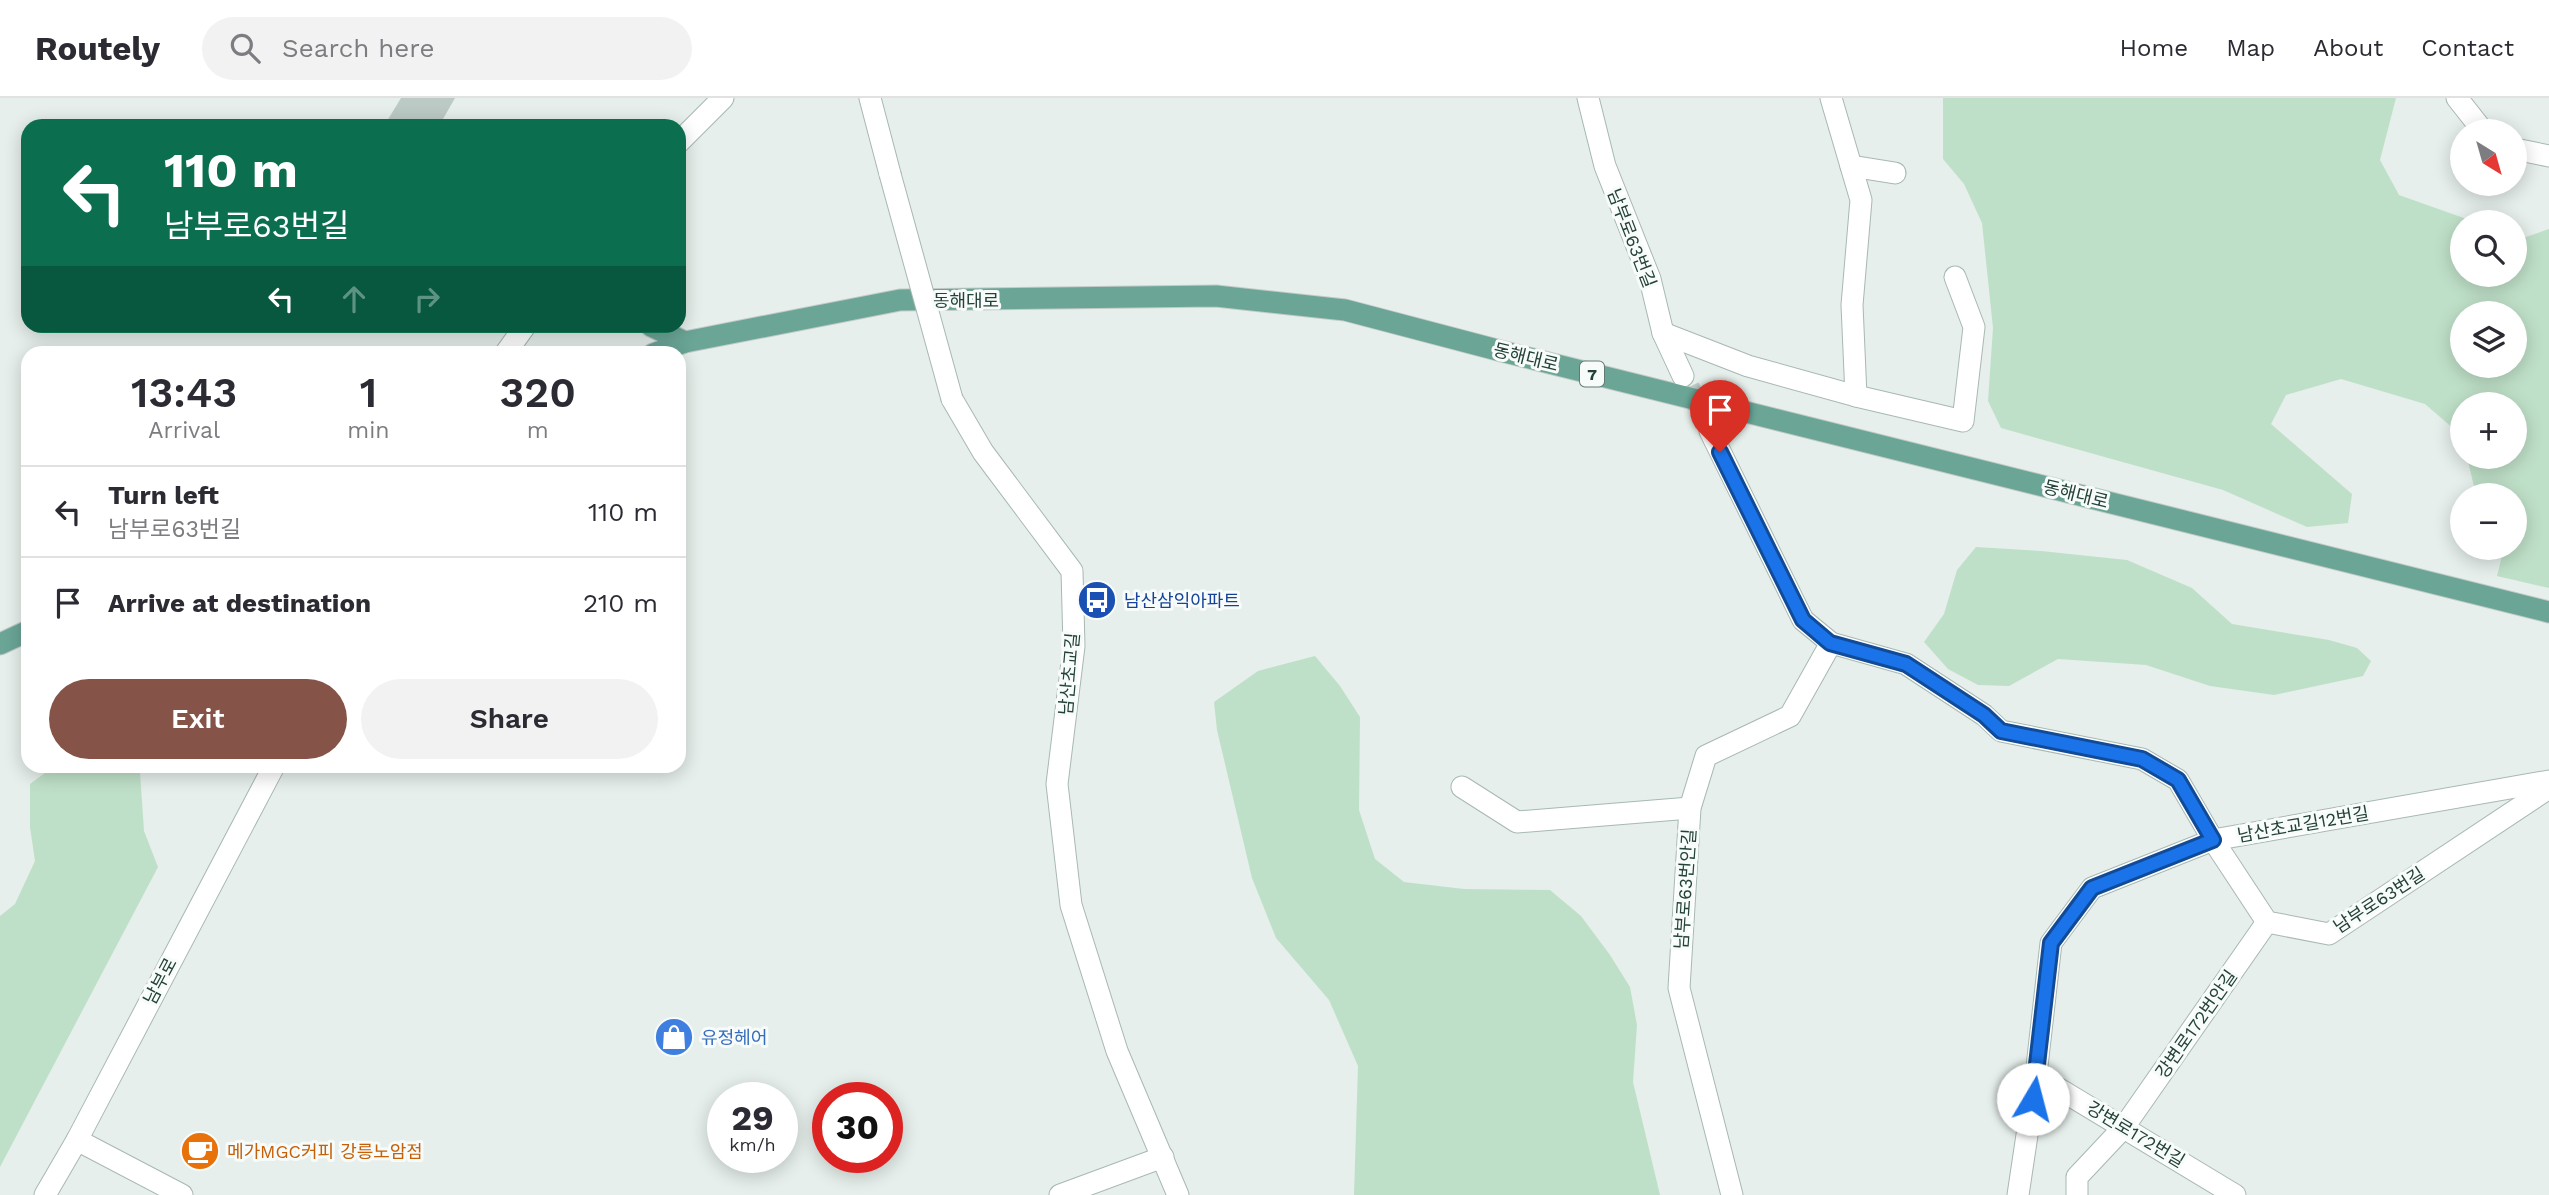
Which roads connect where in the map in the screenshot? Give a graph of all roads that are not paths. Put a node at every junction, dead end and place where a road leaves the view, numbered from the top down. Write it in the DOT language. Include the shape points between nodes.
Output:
graph roads {
  1 [pos="723,98"];
  2 [pos="1588,98"];
  3 [pos="1831,98"];
  4 [pos="2457,98"];
  5 [pos="871,99"];
  6 [pos="2474,119"];
  7 [pos="686,135"];
  8 [pos="2527,151"];
  9 [pos="2549,156"];
  10 [pos="1851,166"];
  11 [pos="1895,173"];
  12 [pos="1955,278"];
  13 [pos="666,333"];
  14 [pos="1663,333"];
  15 [pos="685,342"];
  16 [pos="674,346"];
  17 [pos="1683,376"];
  18 [pos="1856,397"];
  19 [pos="1710,431"];
  20 [pos="2549,612"];
  21 [pos="21,634"];
  22 [pos="1830,643"];
  23 [pos="0,644"];
  24 [pos="270,773"];
  25 [pos="2549,781"];
  26 [pos="1462,787"];
  27 [pos="2549,788"];
  28 [pos="1690,808"];
  29 [pos="2213,840"];
  30 [pos="2267,922"];
  31 [pos="2036,1075"];
  32 [pos="2124,1127"];
  33 [pos="77,1140"];
  34 [pos="1163,1157"];
  35 [pos="45,1195"];
  36 [pos="182,1195"];
  37 [pos="1060,1195"];
  38 [pos="1178,1195"];
  39 [pos="1732,1195"];
  40 [pos="2018,1195"];
  41 [pos="2077,1195"];
  42 [pos="2235,1195"];
  1 -- 7 [label="street"];
  2 -- 14 [label="street, 남부로63번길" via="1605,166 1650,279"];
  3 -- 10 [label="street"];
  4 -- 6 [label="street"];
  5 -- 34 [label="street, 남산초교길, bridge" via="952,398 984,452 1072,572 1074,646 1057,784 1071,905 1117,1051"];
  8 -- 9 [label="street"];
  10 -- 11 [label="street"];
  10 -- 18 [label="street" via="1861,200 1852,304"];
  12 -- 18 [label="street" via="1974,327 1963,421"];
  13 -- 15 [label="main road"];
  14 -- 17 [label="street, 남부로63번길"];
  14 -- 18 [label="street" via="1748,366"];
  15 -- 16 [label="main road, 동해대로 / 7"];
  15 -- 20 [label="main road, 동해대로 / 7" via="900,300 1216,296 1345,310"];
  19 -- 22 [label="street" via="1803,620"];
  21 -- 23 [label="main road"];
  22 -- 28 [label="street, 남부로63번안길" via="1790,716 1706,756"];
  22 -- 29 [label="street" via="1906,664 2001,731 2142,759 2178,780"];
  24 -- 33 [label="street, 남부로"];
  25 -- 29 [label="street, 남산초교길12번길"];
  26 -- 28 [label="street" via="1517,822"];
  27 -- 30 [label="street, 남부로63번길" via="2329,934"];
  28 -- 39 [label="street, 남부로63번안길" via="1679,988"];
  29 -- 30 [label="street"];
  29 -- 31 [label="street, 남산초교길12번길" via="2092,888 2051,943"];
  30 -- 32 [label="street, 강변로172번안길"];
  31 -- 32 [label="street, 강변로172번길"];
  31 -- 40 [label="street, 남산초교길12번길"];
  32 -- 41 [label="street, 강변로172번안길" via="2077,1177"];
  32 -- 42 [label="street, 강변로172번길"];
  33 -- 35 [label="street, 남부로"];
  33 -- 36 [label="street"];
  34 -- 37 [label="street"];
  34 -- 38 [label="street, 남산초교길"];
}
